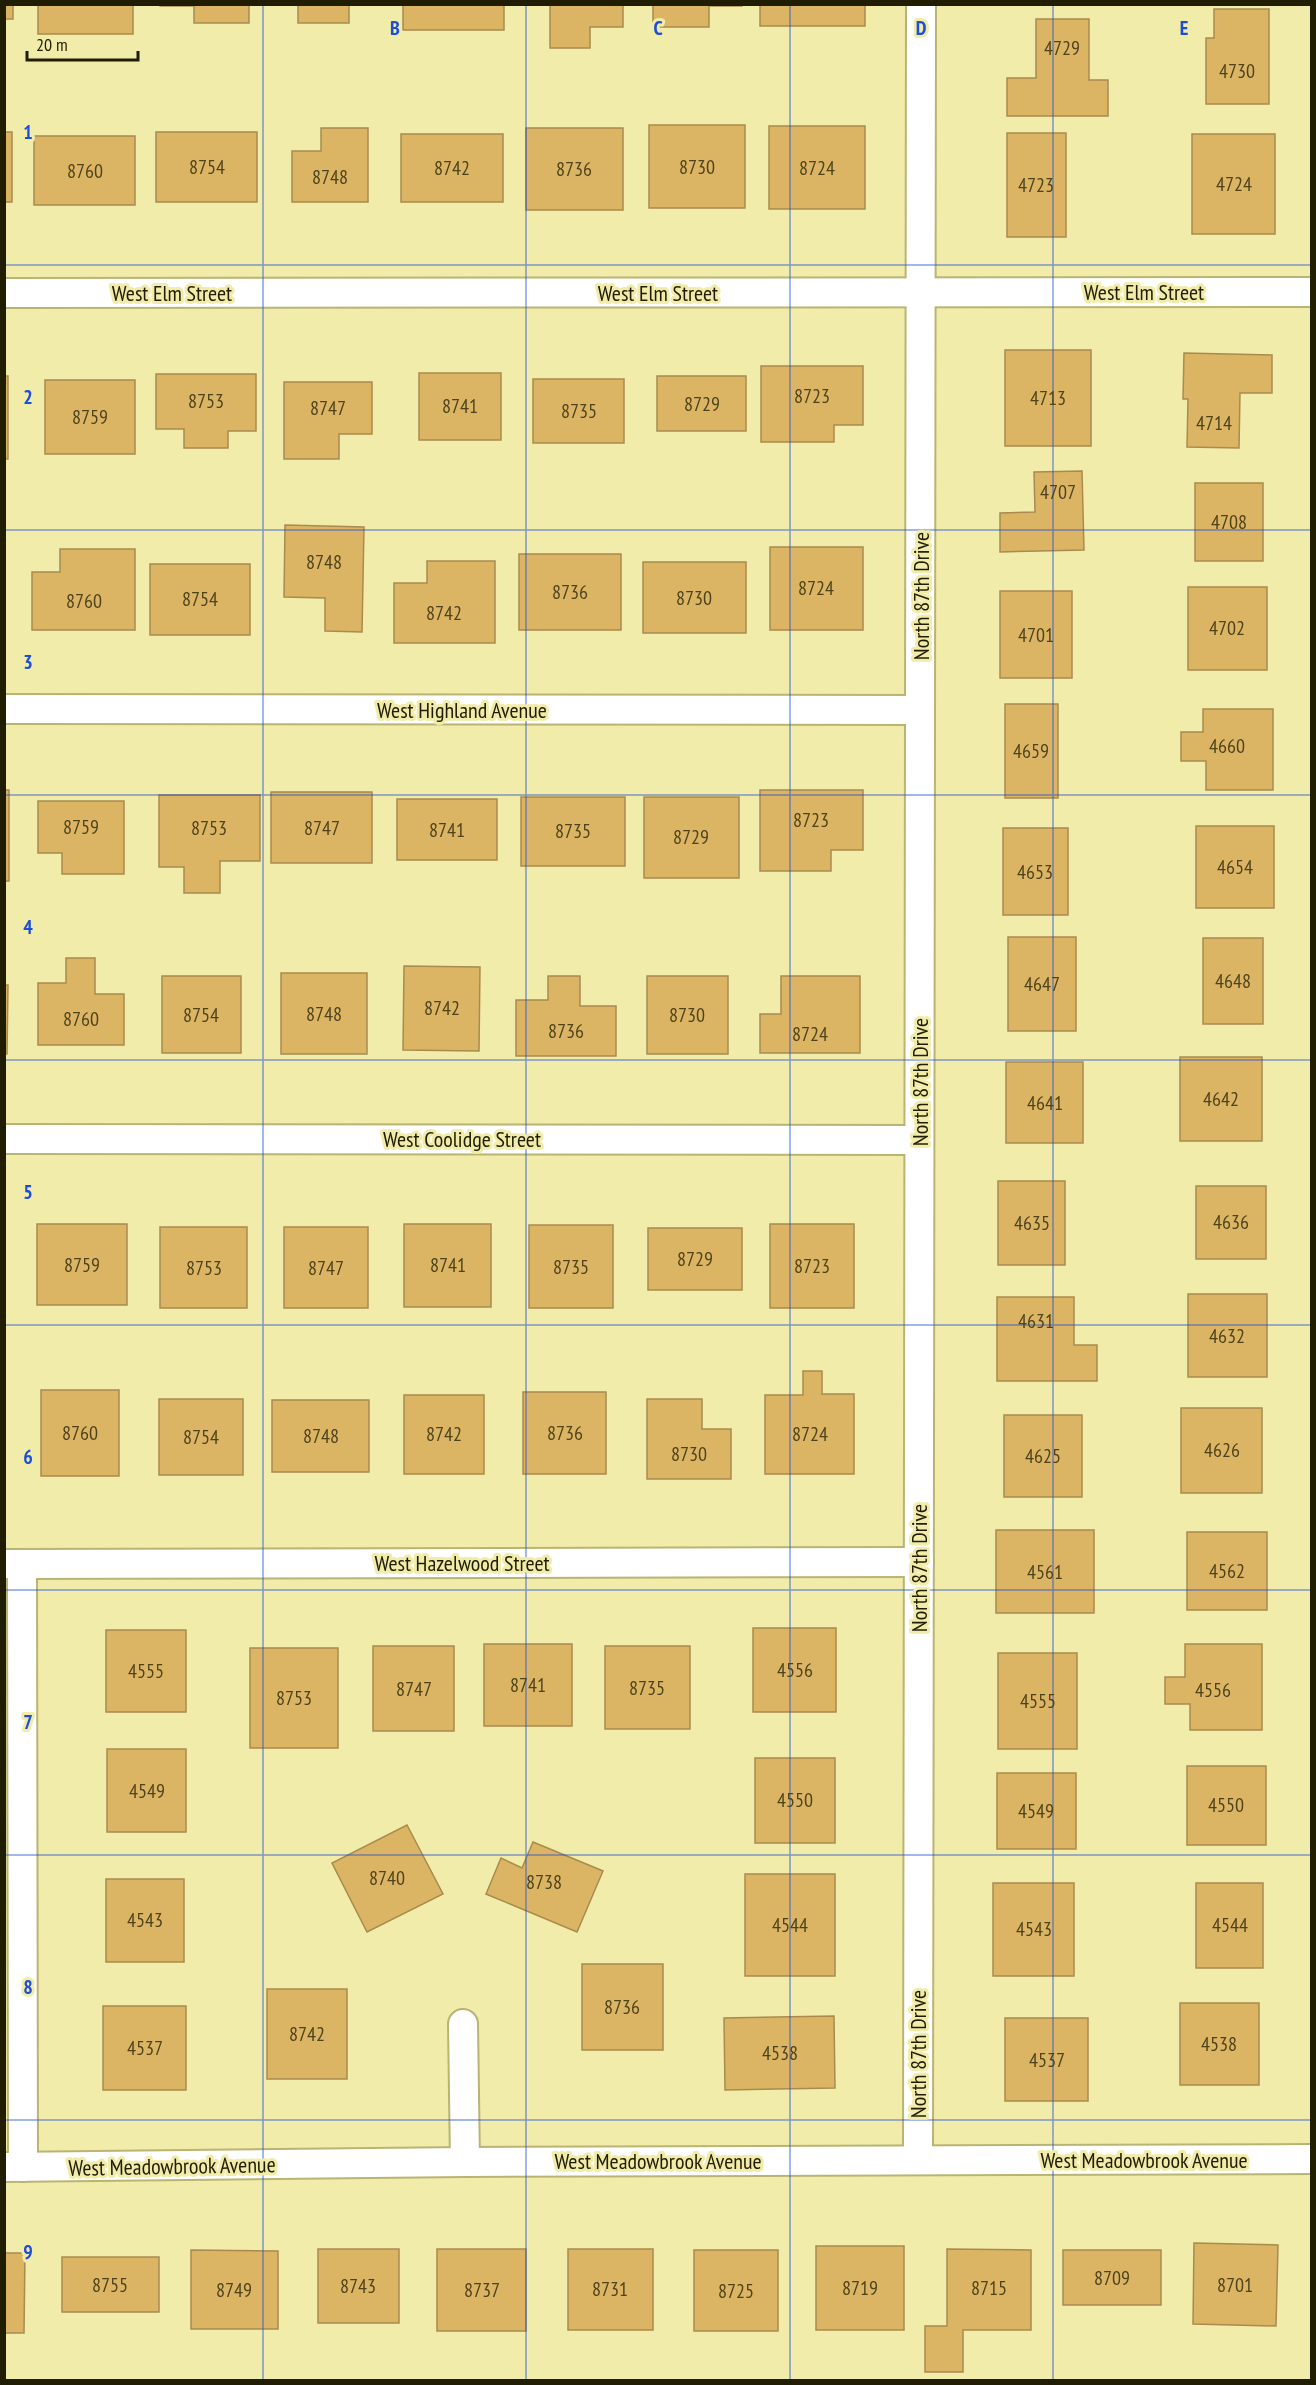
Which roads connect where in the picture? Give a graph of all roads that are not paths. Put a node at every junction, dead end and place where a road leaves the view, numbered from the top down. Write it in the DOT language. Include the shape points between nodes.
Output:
graph roads {
  1 [pos="921,4"];
  2 [pos="921,292"];
  3 [pos="1311,292"];
  4 [pos="4,293"];
  5 [pos="4,709"];
  6 [pos="920,710"];
  7 [pos="4,1139"];
  8 [pos="919,1140"];
  9 [pos="919,1563"];
  10 [pos="13,1564"];
  11 [pos="463,2024"];
  12 [pos="1311,2159"];
  13 [pos="918,2160"];
  14 [pos="465,2162"];
  15 [pos="14,2167"];
  1 -- 2 [label="street, North 87th Drive"];
  2 -- 3 [label="street, West Elm Street"];
  2 -- 4 [label="street, West Elm Street"];
  2 -- 6 [label="street, North 87th Drive"];
  5 -- 6 [label="street, West Highland Avenue"];
  6 -- 8 [label="street, North 87th Drive"];
  7 -- 8 [label="street, West Coolidge Street"];
  8 -- 9 [label="street, North 87th Drive"];
  9 -- 10 [label="street, West Hazelwood Street"];
  9 -- 13 [label="street, North 87th Drive"];
  10 -- 15 [label="street"];
  11 -- 14 [label="street"];
  12 -- 13 [label="street, West Meadowbrook Avenue"];
  13 -- 14 [label="street, West Meadowbrook Avenue"];
  14 -- 15 [label="street, West Meadowbrook Avenue"];
}
